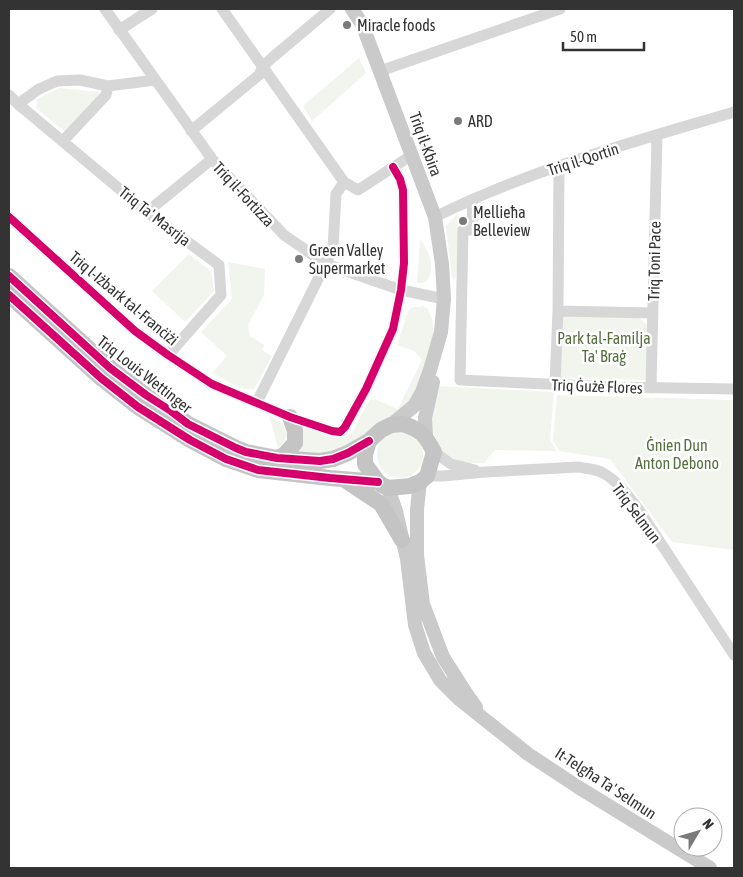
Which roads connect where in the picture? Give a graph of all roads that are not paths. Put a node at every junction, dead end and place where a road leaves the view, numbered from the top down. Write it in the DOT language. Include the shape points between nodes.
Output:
graph roads {
  1 [pos="105,9"];
  2 [pos="152,9"];
  3 [pos="222,9"];
  4 [pos="330,9"];
  5 [pos="352,9"];
  6 [pos="520,9"];
  7 [pos="560,9"];
  8 [pos="525,20"];
  9 [pos="119,30"];
  10 [pos="263,66"];
  11 [pos="380,71"];
  12 [pos="155,80"];
  13 [pos="108,86"];
  14 [pos="9,95"];
  15 [pos="18,104"];
  16 [pos="734,112"];
  17 [pos="192,131"];
  18 [pos="657,135"];
  19 [pos="63,141"];
  20 [pos="412,155"];
  21 [pos="212,159"];
  22 [pos="559,166"];
  23 [pos="393,167"];
  24 [pos="344,182"];
  25 [pos="472,200"];
  26 [pos="147,212"];
  27 [pos="9,217"];
  28 [pos="435,218"];
  29 [pos="326,264"];
  30 [pos="9,276"];
  31 [pos="401,290"];
  32 [pos="9,295"];
  33 [pos="444,299"];
  34 [pos="558,311"];
  35 [pos="653,313"];
  36 [pos="168,355"];
  37 [pos="556,384"];
  38 [pos="651,388"];
  39 [pos="734,389"];
  40 [pos="257,402"];
  41 [pos="290,417"];
  42 [pos="391,425"];
  43 [pos="426,436"];
  44 [pos="369,441"];
  45 [pos="434,452"];
  46 [pos="277,458"];
  47 [pos="485,472"];
  48 [pos="343,479"];
  49 [pos="424,479"];
  50 [pos="383,485"];
  51 [pos="402,540"];
  52 [pos="734,655"];
  53 [pos="487,721"];
  54 [pos="710,868"];
  1 -- 9 [label="street, Triq il-Fortizza"];
  2 -- 9 [label="street"];
  3 -- 10 [label="street"];
  4 -- 10 [label="street"];
  5 -- 11 [label="main road, Triq il-Kbira" via="362,24"];
  6 -- 8 [label="street"];
  7 -- 8 [label="street"];
  8 -- 11 [label="street"];
  9 -- 12 [label="street, Triq il-Fortizza"];
  10 -- 17 [label="street" via="259,75"];
  10 -- 24 [label="street"];
  11 -- 20 [label="main road, Triq il-Kbira"];
  12 -- 13 [label="street"];
  12 -- 17 [label="street, Triq il-Fortizza"];
  13 -- 15 [label="street" via="80,80 57,81"];
  13 -- 19 [label="street" via="106,95"];
  14 -- 15 [label="street, Triq Ta' Masrija"];
  15 -- 19 [label="street, Triq Ta' Masrija"];
  16 -- 18 [label="street, Triq il-Qortin"];
  17 -- 21 [label="street, Triq il-Fortizza"];
  18 -- 22 [label="street, Triq il-Qortin"];
  18 -- 35 [label="street, Triq Toni Pace"];
  19 -- 26 [label="street, Triq Ta' Masrija"];
  20 -- 23 [label="street"];
  20 -- 28 [label="main road, Triq il-Kbira"];
  21 -- 26 [label="street"];
  21 -- 29 [label="street, Triq il-Fortizza" via="284,235"];
  22 -- 25 [label="street, Triq il-Qortin"];
  22 -- 34 [label="street"];
  23 -- 24 [label="street" via="358,190"];
  23 -- 31 [label="street" via="404,190"];
  24 -- 29 [label="street" via="336,194 333,249"];
  25 -- 28 [label="street, Triq il-Qortin"];
  25 -- 37 [label="street, Triq Ġużè Flores" via="473,230 463,230 460,380"];
  26 -- 36 [label="street, Triq Ta' Masrija" via="219,266 221,295"];
  27 -- 36 [label="street, Triq l-Iżbark tal-Franċiżi" via="135,331"];
  28 -- 33 [label="main road, Triq il-Kbira"];
  29 -- 31 [label="street, Triq il-Fortizza"];
  29 -- 40 [label="street"];
  30 -- 46 [label="highway, Triq Louis Wettinger" via="110,368 188,424 246,452"];
  31 -- 33 [label="street, Triq il-Fortizza"];
  31 -- 41 [label="street, Triq l-Iżbark tal-Franċiżi" via="392,329 345,428 340,432 332,431"];
  32 -- 48 [label="highway, Triq Louis Wettinger" via="101,378 138,407 190,440 226,459 258,470"];
  33 -- 42 [label="main road, Triq il-Kbira" via="441,332 422,392 414,406"];
  33 -- 43 [label="main road, Triq il-Kbira" via="448,314 425,418"];
  34 -- 35 [label="street"];
  34 -- 37 [label="street"];
  35 -- 38 [label="street, Triq Toni Pace"];
  36 -- 40 [label="street, Triq l-Iżbark tal-Franċiżi" via="212,384"];
  37 -- 38 [label="street, Triq Ġużè Flores"];
  38 -- 39 [label="street, Triq Ġużè Flores"];
  40 -- 41 [label="street, Triq l-Iżbark tal-Franċiżi"];
  41 -- 46 [label="highway" via="295,443 284,456"];
  42 -- 43 [label="highway" via="403,424"];
  42 -- 44 [label="highway"];
  43 -- 45 [label="highway"];
  44 -- 46 [label="highway, Triq Louis Wettinger" via="333,459"];
  44 -- 50 [label="highway" via="365,464"];
  45 -- 47 [label="street, Triq Selmun" via="451,464"];
  45 -- 49 [label="highway"];
  47 -- 49 [label="street, Triq Selmun"];
  47 -- 52 [label="street, Triq Selmun" via="579,467 602,473 613,480 639,510"];
  48 -- 50 [label="highway, Triq Louis Wettinger"];
  48 -- 51 [label="highway" via="381,504"];
  49 -- 50 [label="highway" via="410,486"];
  49 -- 53 [label="main road, It-Telgħa Ta' Selmun" via="417,509 417,555 423,604 443,657"];
  50 -- 51 [label="main road, It-Telgħa Ta' Selmun" via="396,511"];
  51 -- 53 [label="main road, It-Telgħa Ta' Selmun" via="416,625 424,653 440,680"];
  53 -- 54 [label="main road, It-Telgħa Ta' Selmun" via="528,754 578,787"];
}
